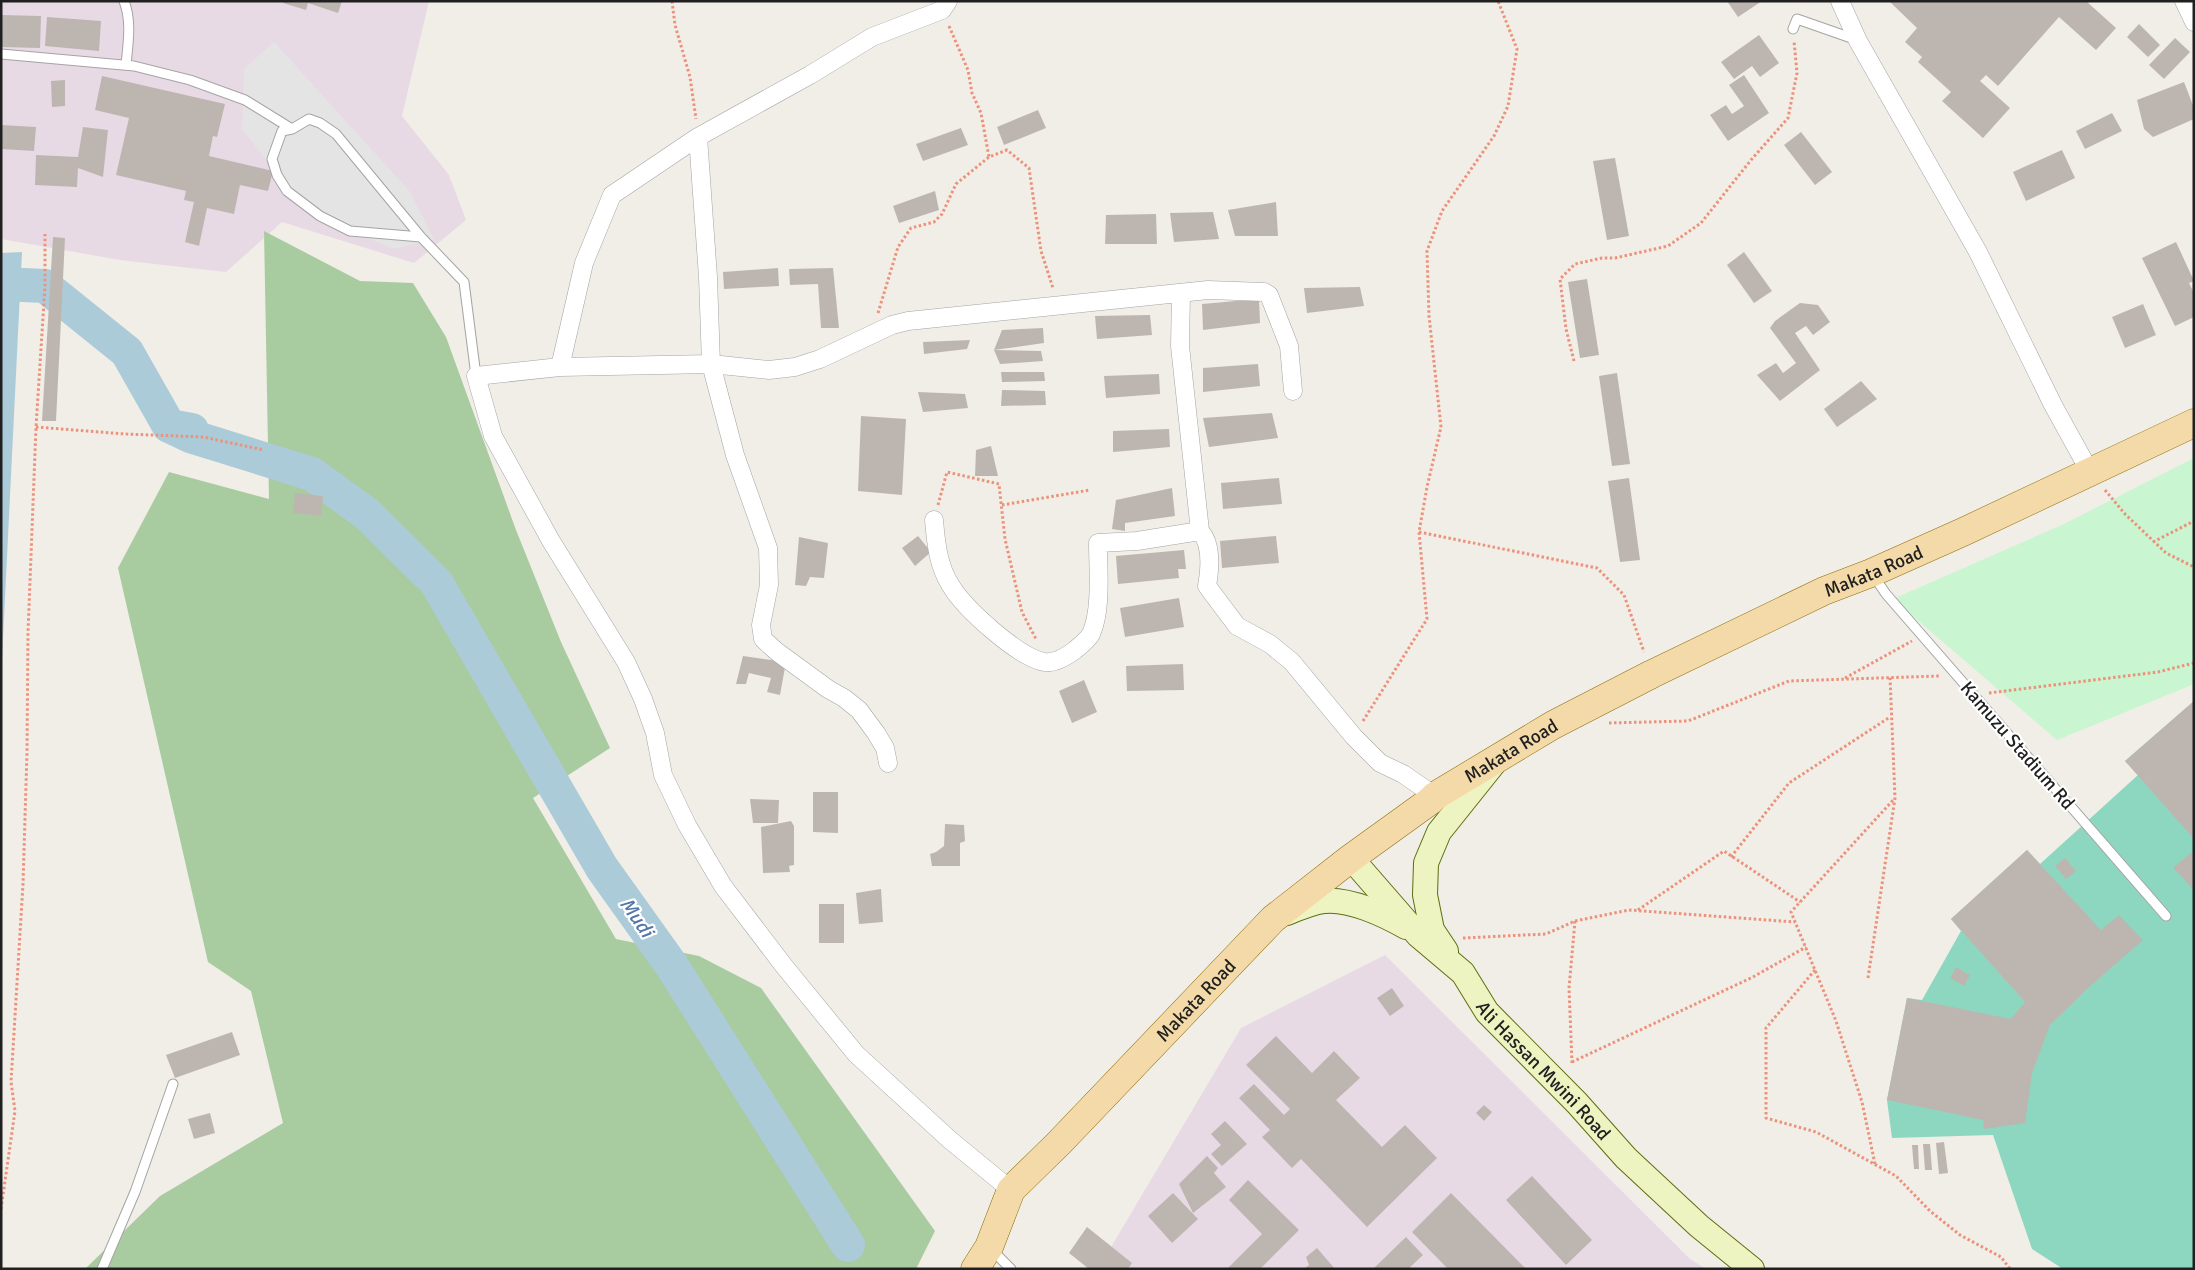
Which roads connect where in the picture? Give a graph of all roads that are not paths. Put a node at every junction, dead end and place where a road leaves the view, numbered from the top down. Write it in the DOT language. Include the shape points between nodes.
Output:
graph roads {
  1 [pos="124,1"];
  2 [pos="1840,1"];
  3 [pos="2184,1"];
  4 [pos="945,6"];
  5 [pos="2194,22"];
  6 [pos="1793,29"];
  7 [pos="1858,40"];
  8 [pos="1,54"];
  9 [pos="126,65"];
  10 [pos="292,129"];
  11 [pos="698,137"];
  12 [pos="421,237"];
  13 [pos="1181,293"];
  14 [pos="712,364"];
  15 [pos="560,367"];
  16 [pos="476,376"];
  17 [pos="1293,391"];
  18 [pos="2194,423"];
  19 [pos="2090,472"];
  20 [pos="934,520"];
  21 [pos="1200,531"];
  22 [pos="1871,573"];
  23 [pos="1498,759"];
  24 [pos="888,763"];
  25 [pos="1435,796"];
  26 [pos="1351,858"];
  27 [pos="2166,916"];
  28 [pos="1273,919"];
  29 [pos="1427,937"];
  30 [pos="173,1084"];
  31 [pos="1011,1190"];
  32 [pos="982,1258"];
  33 [pos="102,1269"];
  34 [pos="1011,1269"];
  35 [pos="1752,1269"];
  1 -- 9 [label="lane" via="130,32"];
  2 -- 7 [label="street"];
  3 -- 5 [label="street"];
  4 -- 11 [label="street" via="872,37"];
  6 -- 7 [label="lane" via="1797,19"];
  7 -- 19 [label="street" via="1978,252 2053,405"];
  8 -- 9 [label="lane"];
  9 -- 10 [label="lane" via="190,80 245,100"];
  10 -- 12 [label="lane" via="309,119 336,134"];
  10 -- 12 [label="lane" via="282,131 272,158 287,191 320,216 350,231"];
  11 -- 14 [label="street"];
  11 -- 15 [label="street" via="612,195 584,263"];
  12 -- 16 [label="lane" via="464,282"];
  13 -- 14 [label="street" via="908,320 796,367 769,370"];
  13 -- 17 [label="street" via="1208,290 1264,292 1269,295 1289,346"];
  13 -- 21 [label="street" via="1180,346"];
  14 -- 15 [label="street"];
  14 -- 24 [label="street" via="735,454 768,548 769,586 760,625 763,639 859,710 885,748"];
  15 -- 16 [label="street"];
  16 -- 31 [label="street" via="493,436 551,541 626,662 655,733 663,775 687,825 723,886 856,1054 950,1140"];
  18 -- 19 [label="main road, Makata Road"];
  19 -- 22 [label="main road, Makata Road"];
  20 -- 21 [label="street" via="937,554 950,585 990,627 1025,655 1046,662 1062,659 1091,634 1099,597 1098,543 1137,541"];
  21 -- 25 [label="street" via="1206,537 1210,568 1207,586 1237,626 1270,644 1292,662 1354,737 1380,763 1404,774"];
  22 -- 23 [label="main road, Makata Road" via="1824,591 1652,674 1553,725"];
  22 -- 27 [label="lane, Kamuzu Stadium Rd"];
  23 -- 25 [label="main road, Makata Road"];
  23 -- 29 [label="main road" via="1439,832 1426,863 1425,895 1432,930"];
  25 -- 26 [label="main road, Makata Road"];
  26 -- 28 [label="main road, Makata Road"];
  26 -- 29 [label="main road, Ali Hassan Mwini Road"];
  28 -- 29 [label="main road" via="1307,905 1327,901 1368,910"];
  28 -- 31 [label="main road, Makata Road"];
  29 -- 35 [label="main road, Ali Hassan Mwini Road" via="1463,973 1488,1012 1577,1102 1626,1158 1699,1226"];
  30 -- 33 [label="lane" via="135,1192"];
  31 -- 32 [label="main road, Makata Road"];
  32 -- 34 [label="lane"];
}
